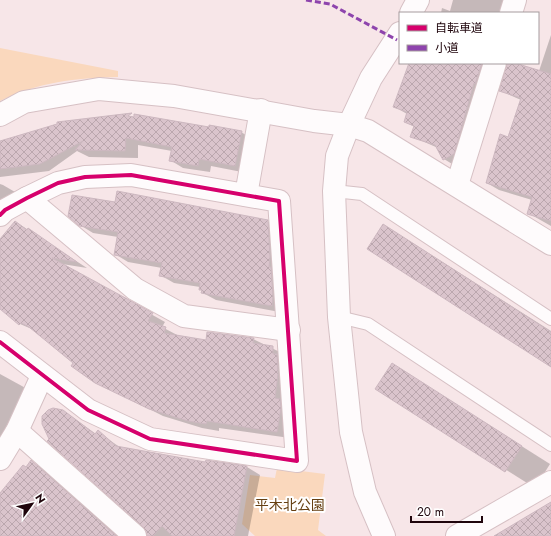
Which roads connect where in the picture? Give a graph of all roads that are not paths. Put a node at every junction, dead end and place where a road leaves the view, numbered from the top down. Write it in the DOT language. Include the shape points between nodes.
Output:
graph roads {
  1 [pos="418,0"];
  2 [pos="515,0"];
  3 [pos="412,12"];
  4 [pos="511,12"];
  5 [pos="399,35"];
  6 [pos="496,64"];
  7 [pos="261,110"];
  8 [pos="0,116"];
  9 [pos="349,125"];
  10 [pos="457,185"];
  11 [pos="334,191"];
  12 [pos="246,195"];
  13 [pos="27,198"];
  14 [pos="0,215"];
  15 [pos="551,244"];
  16 [pos="339,317"];
  17 [pos="551,319"];
  18 [pos="288,330"];
  19 [pos="0,342"];
  20 [pos="42,376"];
  21 [pos="17,431"];
  22 [pos="551,445"];
  23 [pos="0,459"];
  24 [pos="551,482"];
  25 [pos="135,536"];
  26 [pos="384,536"];
  27 [pos="457,536"];
  1 -- 3 [label="street"];
  2 -- 4 [label="street"];
  5 -- 9 [label="street" via="371,78"];
  6 -- 10 [label="street"];
  7 -- 8 [label="street" via="174,96 99,88 24,102"];
  7 -- 9 [label="street"];
  7 -- 12 [label="street"];
  9 -- 10 [label="street" via="368,131"];
  9 -- 11 [label="street" via="337,156"];
  10 -- 15 [label="street"];
  11 -- 16 [label="street"];
  11 -- 17 [label="lane" via="362,194"];
  12 -- 13 [label="street" via="131,175 85,177 58,183"];
  12 -- 18 [label="street" via="279,201"];
  13 -- 14 [label="street" via="4,210"];
  13 -- 18 [label="street" via="135,289 184,316"];
  16 -- 22 [label="lane" via="368,324"];
  16 -- 26 [label="street" via="351,432 365,492"];
  18 -- 20 [label="street" via="297,461 150,439 88,410"];
  19 -- 20 [label="street"];
  20 -- 21 [label="street"];
  21 -- 23 [label="street"];
  21 -- 25 [label="street"];
  24 -- 27 [label="street"];
}
